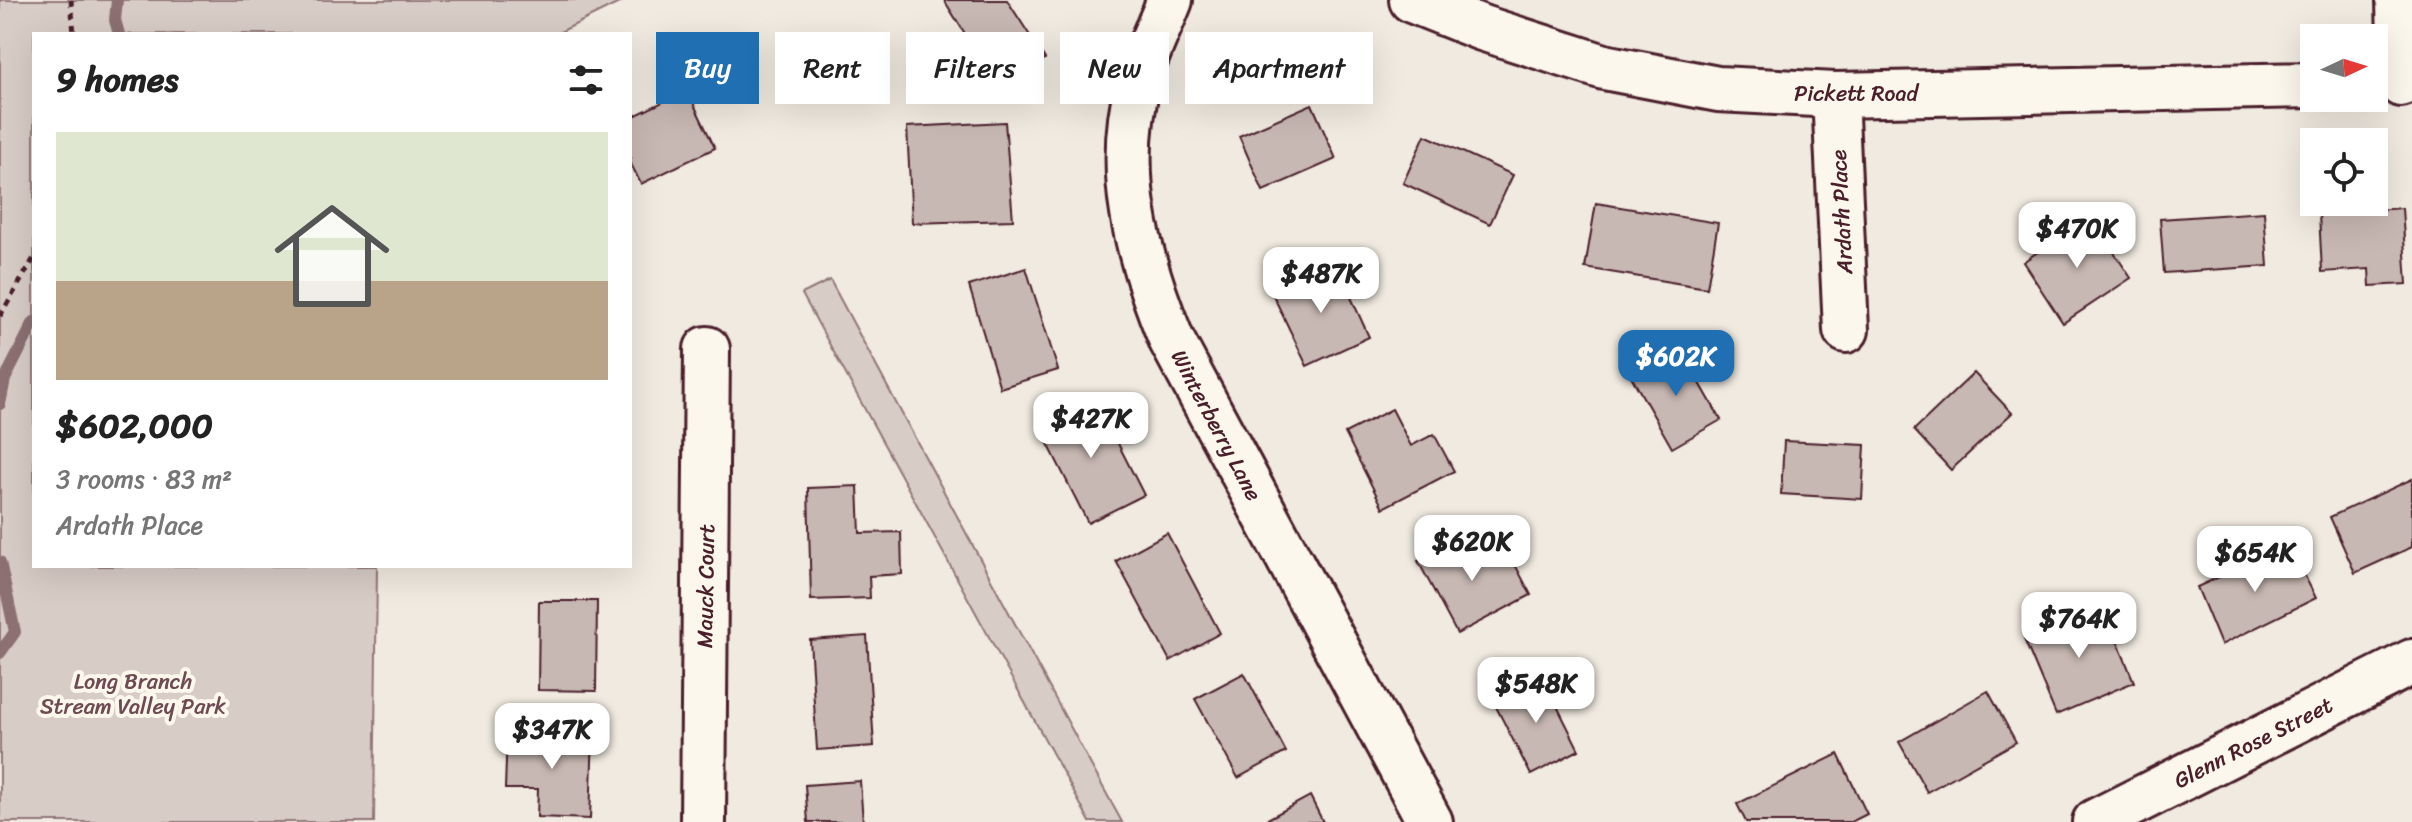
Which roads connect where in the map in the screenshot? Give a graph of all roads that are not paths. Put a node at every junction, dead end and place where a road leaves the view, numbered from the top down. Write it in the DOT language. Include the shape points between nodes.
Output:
graph roads {
  1 [pos="1170,0"];
  2 [pos="1412,0"];
  3 [pos="2399,0"];
  4 [pos="2396,84"];
  5 [pos="2300,85"];
  6 [pos="1835,95"];
  7 [pos="1846,330"];
  8 [pos="707,349"];
  9 [pos="2412,662"];
  10 [pos="703,822"];
  11 [pos="1430,822"];
  12 [pos="2095,822"];
  1 -- 11 [label="street, Winterberry Lane" via="1139,77 1129,152 1130,194 1149,284 1172,341"];
  2 -- 6 [label="street, Pickett Road" via="1604,67 1718,89"];
  3 -- 4 [label="street"];
  5 -- 6 [label="street, Pickett Road"];
  6 -- 7 [label="street, Ardath Place"];
  8 -- 10 [label="street, Mauck Court"];
  9 -- 12 [label="street, Glenn Rose Street"];
}
